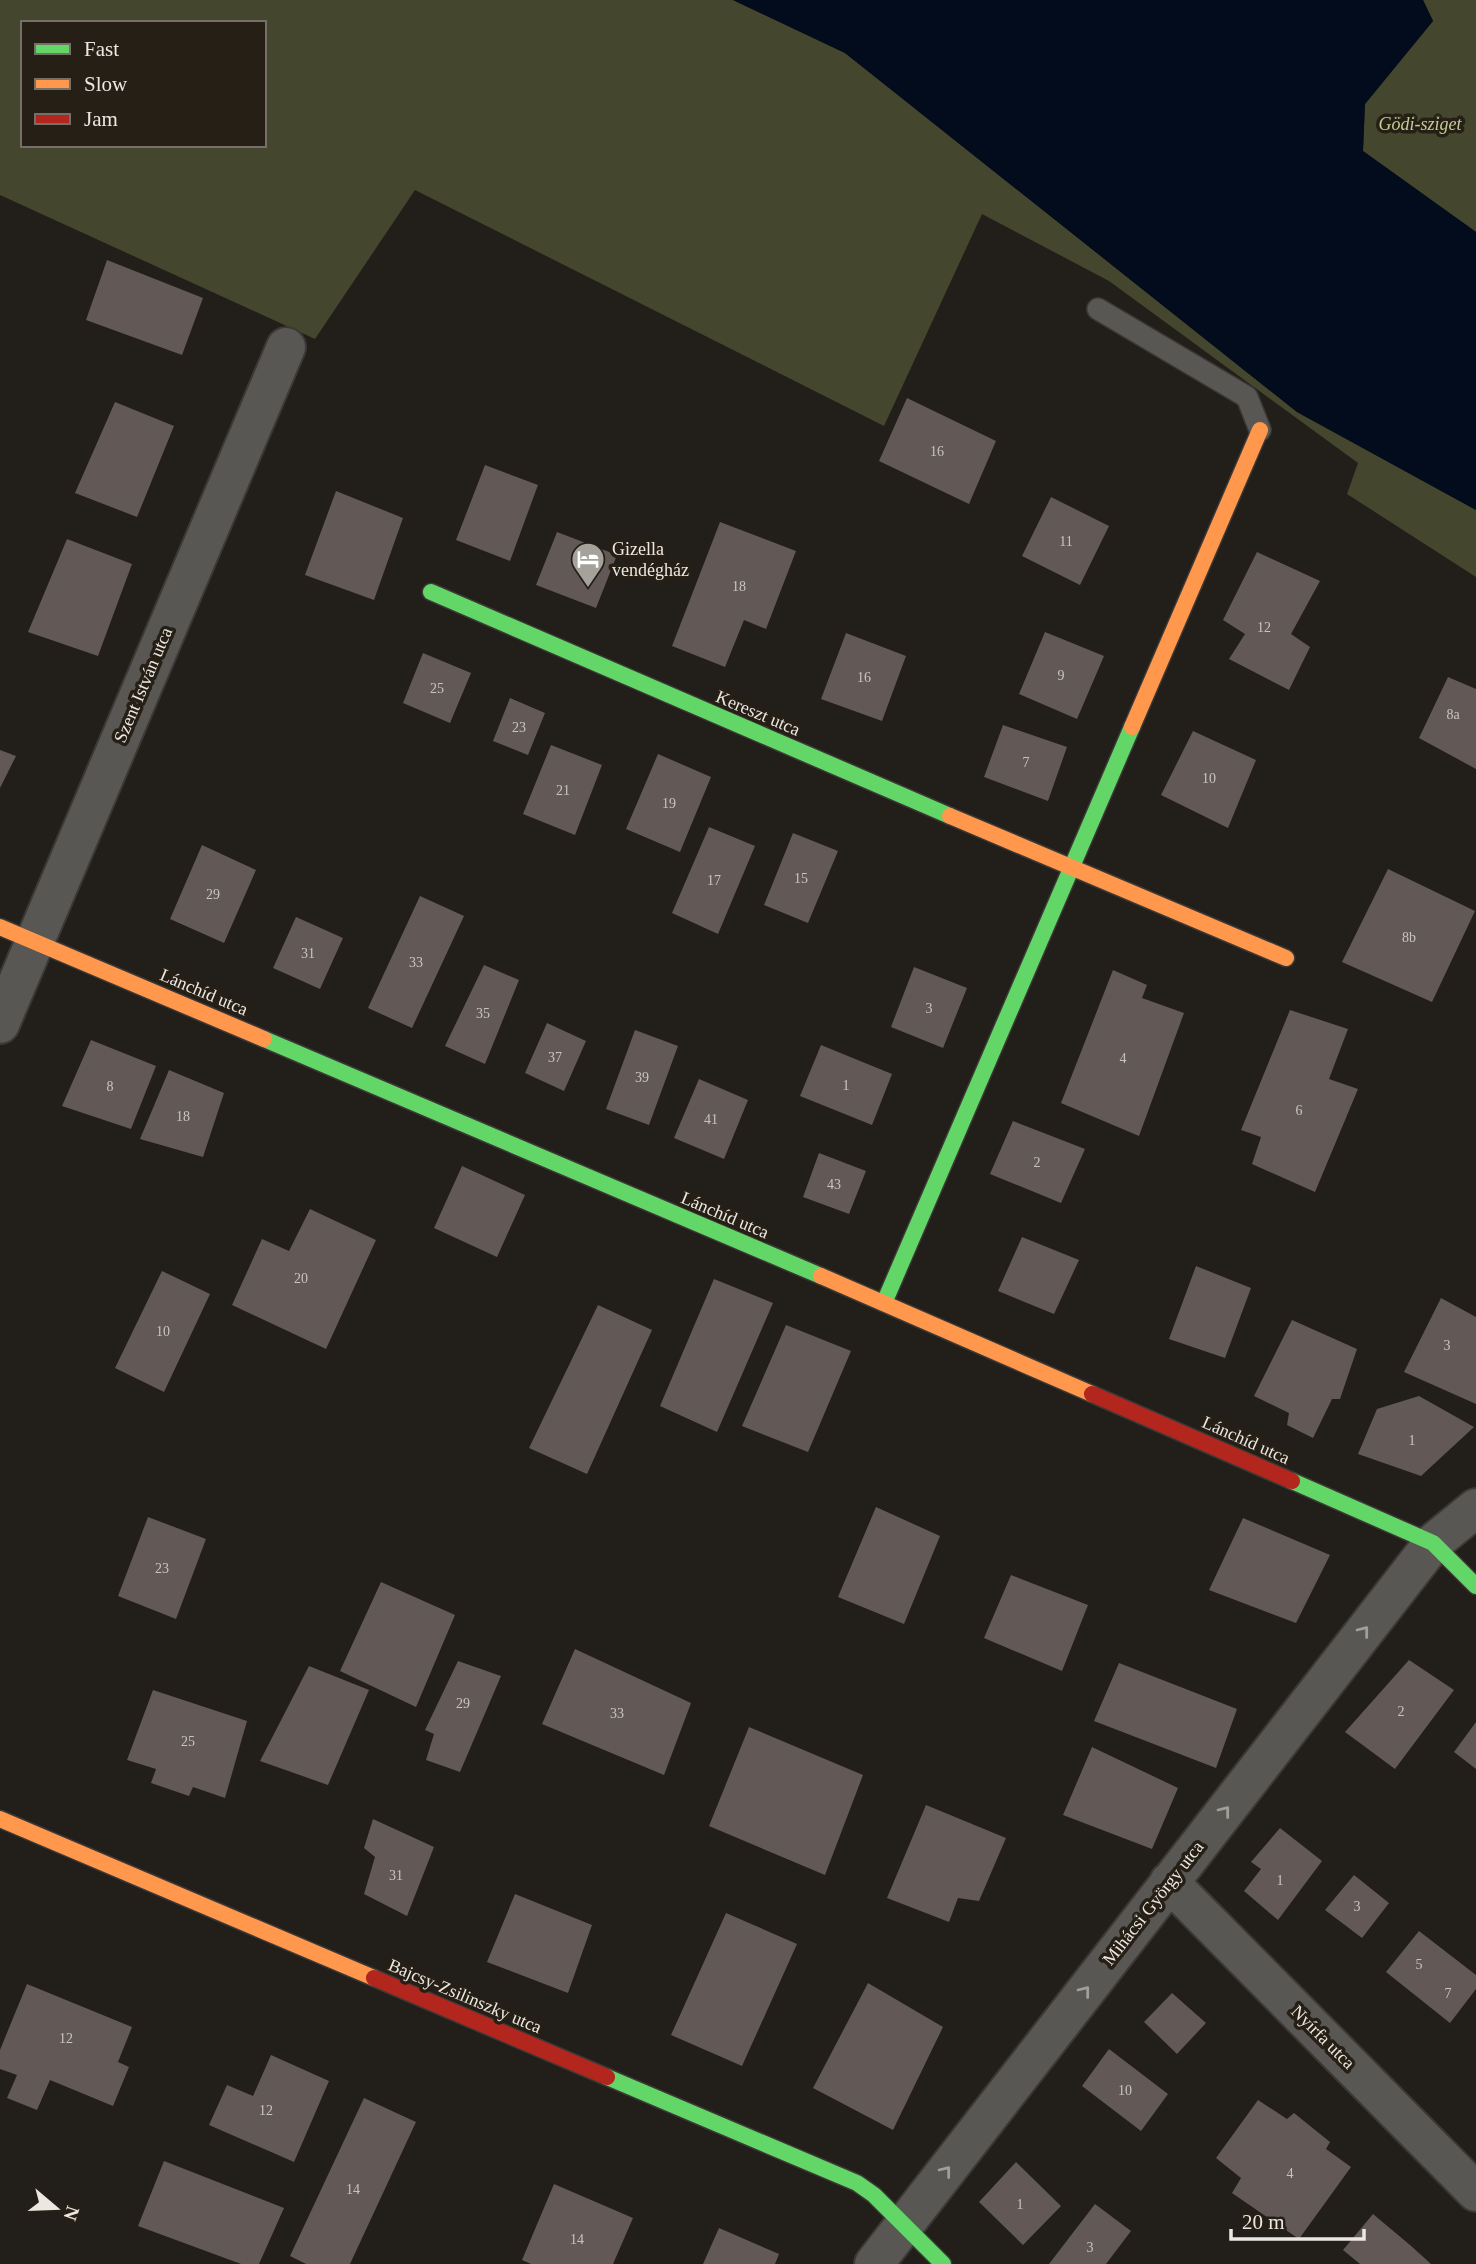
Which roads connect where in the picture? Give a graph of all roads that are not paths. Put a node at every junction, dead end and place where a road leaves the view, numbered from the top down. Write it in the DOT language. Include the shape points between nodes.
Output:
graph roads {
  1 [pos="1098,309"];
  2 [pos="286,347"];
  3 [pos="1260,430"];
  4 [pos="431,592"];
  5 [pos="1070,869"];
  6 [pos="0,926"];
  7 [pos="35,941"];
  8 [pos="1286,958"];
  9 [pos="0,1024"];
  10 [pos="884,1303"];
  11 [pos="1476,1508"];
  12 [pos="1433,1543"];
  13 [pos="1476,1586"];
  14 [pos="0,1819"];
  15 [pos="1169,1882"];
  16 [pos="1476,2192"];
  17 [pos="904,2225"];
  18 [pos="874,2264"];
  19 [pos="943,2264"];
  1 -- 3 [label="lane" via="1247,397"];
  2 -- 7 [label="street, Szent István utca"];
  3 -- 5 [label="street"];
  4 -- 5 [label="street, Kereszt utca"];
  5 -- 8 [label="street, Kereszt utca"];
  5 -- 10 [label="street"];
  6 -- 7 [label="street, Lánchíd utca"];
  7 -- 9 [label="street, Szent István utca"];
  7 -- 10 [label="street, Lánchíd utca"];
  10 -- 12 [label="street, Lánchíd utca"];
  11 -- 12 [label="street, Mihácsi György utca"];
  12 -- 13 [label="street"];
  15 -- 12 [label="street, Mihácsi György utca, one-way"];
  14 -- 17 [label="street, Bajcsy-Zsilinszky utca" via="856,2183 874,2194"];
  15 -- 16 [label="street, Nyírfa utca"];
  17 -- 15 [label="street, Mihácsi György utca, one-way"];
  17 -- 18 [label="street, Mihácsi György utca"];
  17 -- 19 [label="street, Bajcsy-Zsilinszky utca"];
}
